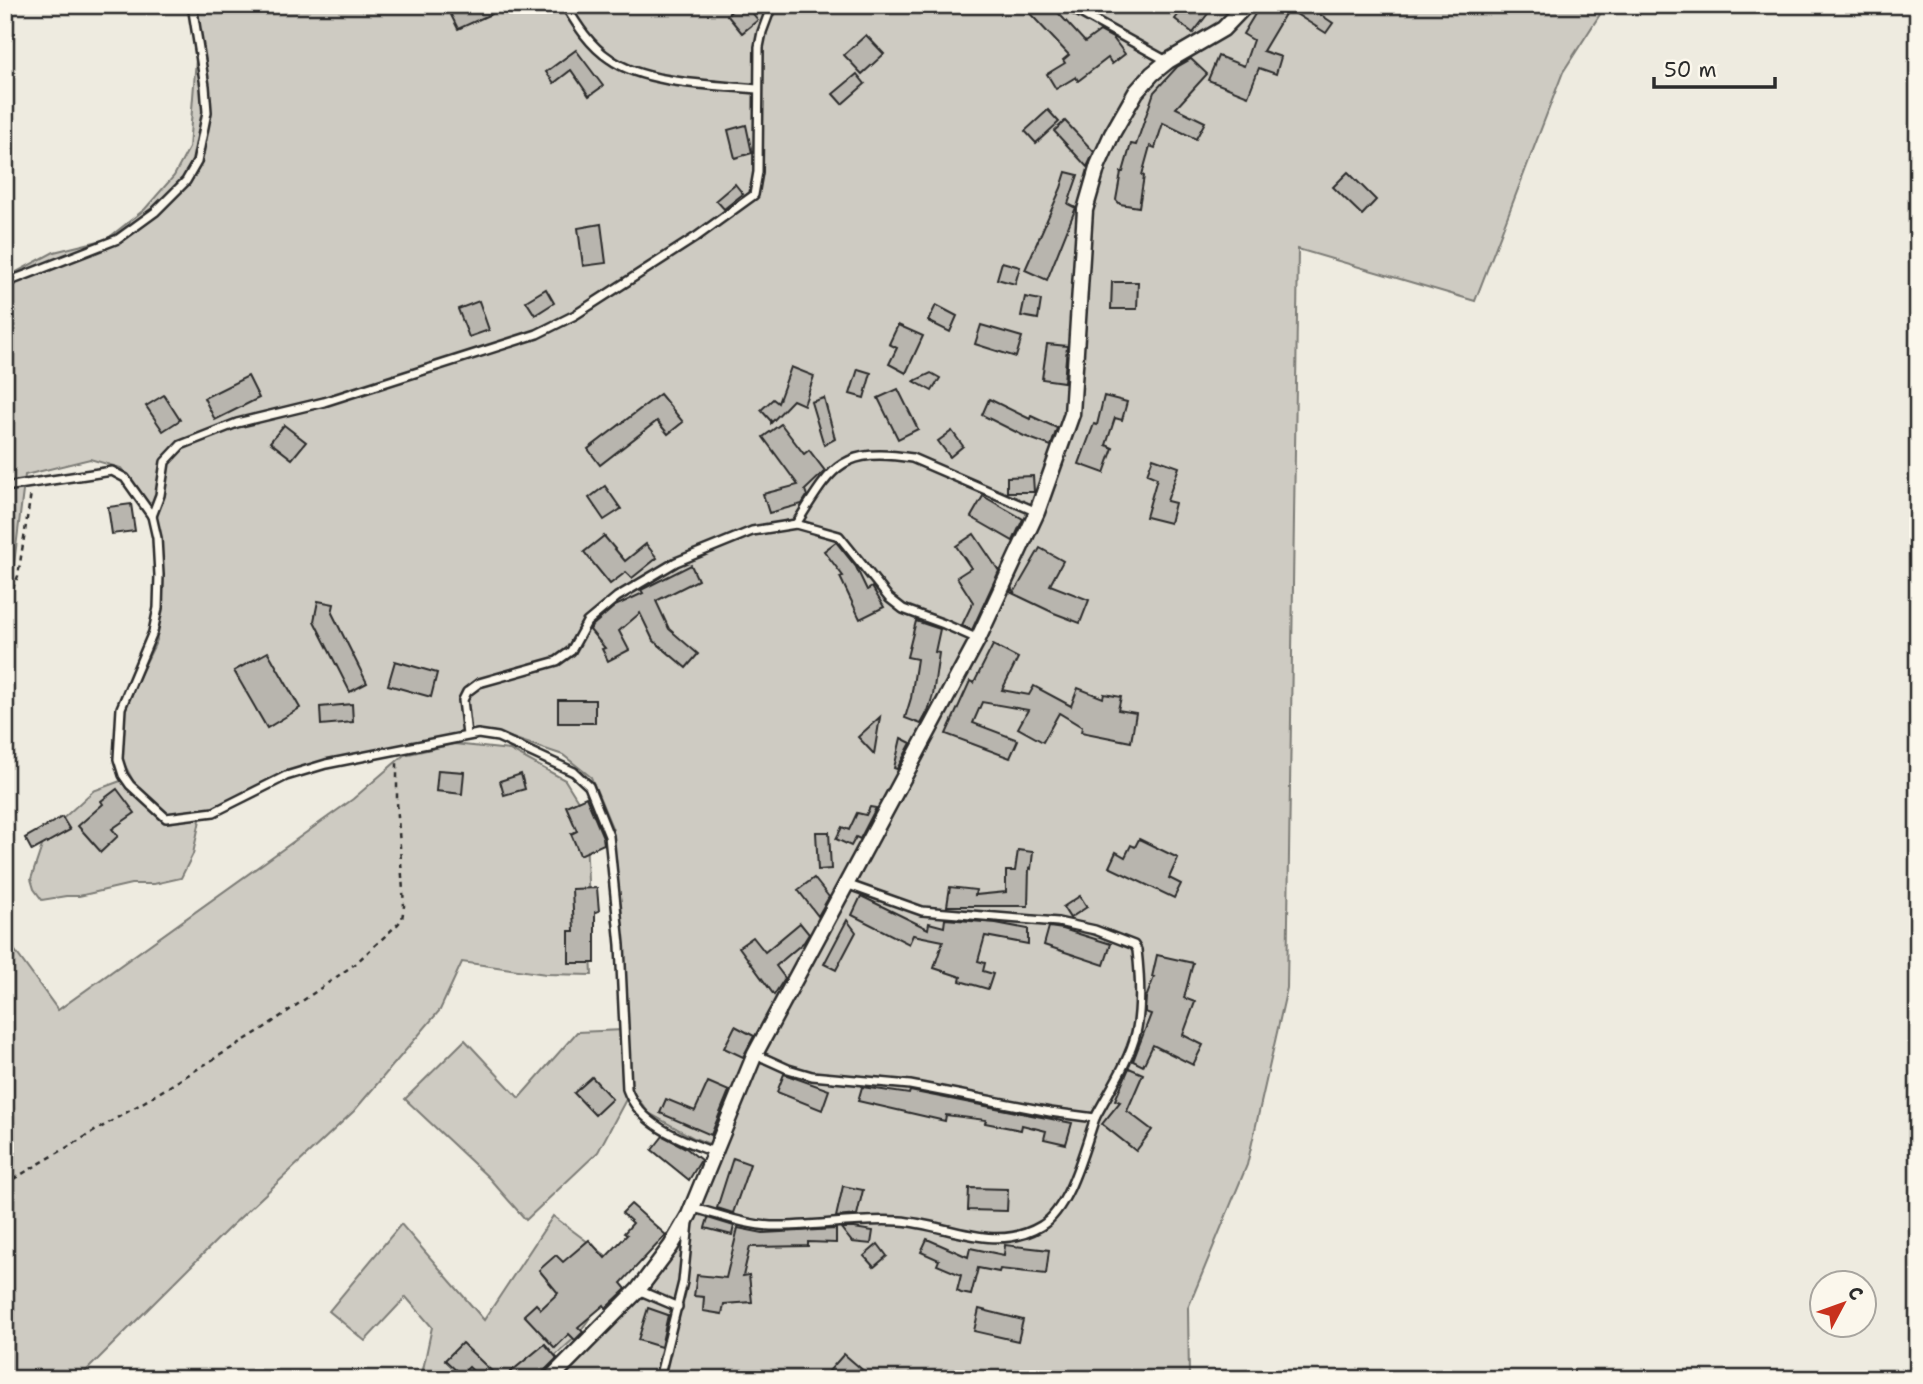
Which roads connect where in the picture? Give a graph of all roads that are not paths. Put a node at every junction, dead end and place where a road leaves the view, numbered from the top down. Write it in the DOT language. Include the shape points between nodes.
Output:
graph roads {
  1 [pos="192,5"];
  2 [pos="565,5"];
  3 [pos="772,5"];
  4 [pos="1066,5"];
  5 [pos="1246,5"];
  6 [pos="1168,61"];
  7 [pos="758,89"];
  8 [pos="5,283"];
  9 [pos="5,487"];
  10 [pos="1037,512"];
  11 [pos="152,516"];
  12 [pos="796,524"];
  13 [pos="978,639"];
  14 [pos="467,735"];
  15 [pos="846,884"];
  16 [pos="755,1054"];
  17 [pos="1096,1118"];
  18 [pos="716,1153"];
  19 [pos="691,1211"];
  20 [pos="638,1290"];
  21 [pos="678,1307"];
  22 [pos="550,1379"];
  23 [pos="659,1379"];
  1 -- 8 [label="lane" via="207,112 197,162 186,181 118,239"];
  2 -- 7 [label="lane" via="593,46 627,70 691,83"];
  3 -- 7 [label="lane" via="760,39"];
  4 -- 6 [label="lane"];
  5 -- 6 [label="street" via="1223,29"];
  6 -- 10 [label="street" via="1136,92 1112,134 1089,192 1072,414"];
  7 -- 11 [label="lane" via="756,193 696,237 575,315 537,334 324,402 237,423 181,445 165,462"];
  9 -- 11 [label="lane" via="107,470 124,478"];
  10 -- 12 [label="lane" via="912,458 863,455 833,470"];
  10 -- 13 [label="street"];
  11 -- 14 [label="lane" via="159,575 156,621 121,708 120,768 140,797 169,819 223,808 296,772"];
  12 -- 13 [label="lane" via="839,536 903,610"];
  12 -- 14 [label="lane" via="752,531 676,562 617,597 583,627 572,651 557,661 471,688 463,700"];
  13 -- 15 [label="street"];
  14 -- 18 [label="lane" via="498,737 574,772 589,786 610,846 630,1099 653,1123"];
  15 -- 16 [label="street"];
  15 -- 17 [label="lane" via="922,911 1058,922 1134,945 1140,990 1136,1032"];
  16 -- 17 [label="lane" via="812,1076 911,1085"];
  16 -- 18 [label="street"];
  17 -- 19 [label="lane" via="1059,1208 1040,1226 1017,1234 980,1238 887,1220 769,1226"];
  18 -- 19 [label="street"];
  19 -- 20 [label="street"];
  19 -- 21 [label="lane"];
  20 -- 21 [label="lane"];
  20 -- 22 [label="street"];
  21 -- 23 [label="lane"];
}
